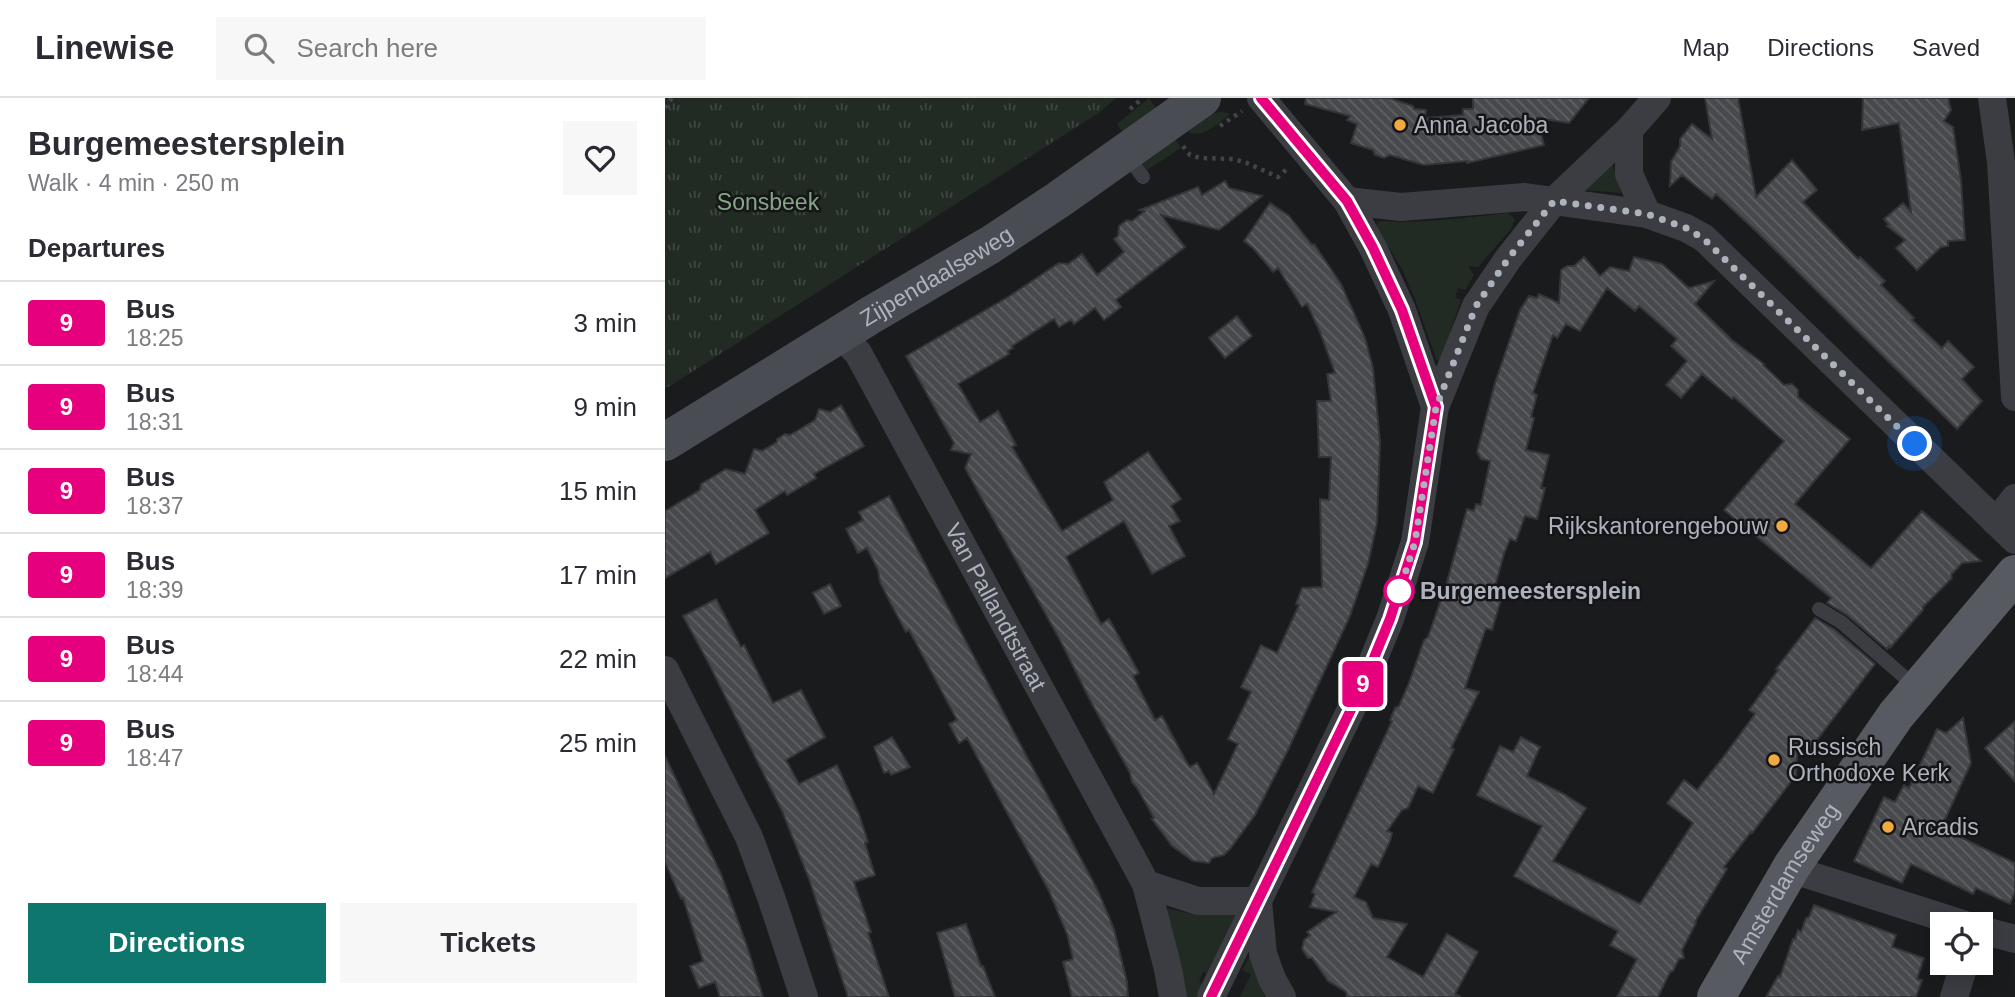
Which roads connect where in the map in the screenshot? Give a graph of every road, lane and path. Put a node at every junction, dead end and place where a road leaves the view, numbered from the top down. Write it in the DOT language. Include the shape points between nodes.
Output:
graph roads {
  1 [pos="672,98"];
  2 [pos="1202,98"];
  3 [pos="1261,98"];
  4 [pos="1657,98"];
  5 [pos="1991,98"];
  6 [pos="665,108"];
  7 [pos="1629,130"];
  8 [pos="1185,149"];
  9 [pos="1305,153"];
  10 [pos="2008,157"];
  11 [pos="1347,201"];
  12 [pos="1554,201"];
  13 [pos="1647,214"];
  14 [pos="840,334"];
  15 [pos="2015,397"];
  16 [pos="1436,407"];
  17 [pos="665,442"];
  18 [pos="2015,498"];
  19 [pos="2006,531"];
  20 [pos="2015,574"];
  21 [pos="1819,609"];
  22 [pos="665,670"];
  23 [pos="1918,689"];
  24 [pos="1793,866"];
  25 [pos="1146,884"];
  26 [pos="1258,901"];
  27 [pos="1930,913"];
  28 [pos="1993,933"];
  29 [pos="2015,939"];
  30 [pos="1961,975"];
  31 [pos="804,997"];
  32 [pos="1173,997"];
  33 [pos="1211,997"];
  34 [pos="1282,997"];
  35 [pos="1716,997"];
  36 [pos="1954,997"];
  1 -- 6 [label="path"];
  2 -- 14 [label="main road, Zijpendaalseweg" via="1134,165"];
  3 -- 9 [label="street"];
  4 -- 7 [label="street"];
  5 -- 10 [label="street"];
  7 -- 12 [label="street"];
  7 -- 13 [label="street" via="1629,174"];
  8 -- 9 [label="path" via="1200,158 1247,163 1278,177"];
  9 -- 11 [label="street"];
  10 -- 15 [label="street"];
  11 -- 12 [label="street" via="1401,207 1525,197"];
  11 -- 16 [label="street" via="1402,310"];
  12 -- 13 [label="street"];
  12 -- 16 [label="street" via="1476,306"];
  13 -- 19 [label="street" via="1704,239"];
  14 -- 17 [label="main road, Zijpendaalseweg"];
  14 -- 25 [label="street, Van Pallandtstraat" via="858,353"];
  16 -- 26 [label="street" via="1415,542 1390,619"];
  18 -- 19 [label="street"];
  20 -- 23 [label="main road, Amsterdamseweg"];
  21 -- 23 [label="lane" via="1841,622"];
  22 -- 31 [label="street" via="749,837"];
  23 -- 24 [label="main road, Amsterdamseweg"];
  24 -- 27 [label="street"];
  24 -- 35 [label="main road, Amsterdamseweg"];
  25 -- 26 [label="street" via="1199,901"];
  25 -- 32 [label="street, Van Pallandtstraat"];
  26 -- 33 [label="street"];
  26 -- 34 [label="street" via="1263,954"];
  28 -- 29 [label="street"];
  30 -- 36 [label="street"];
}
